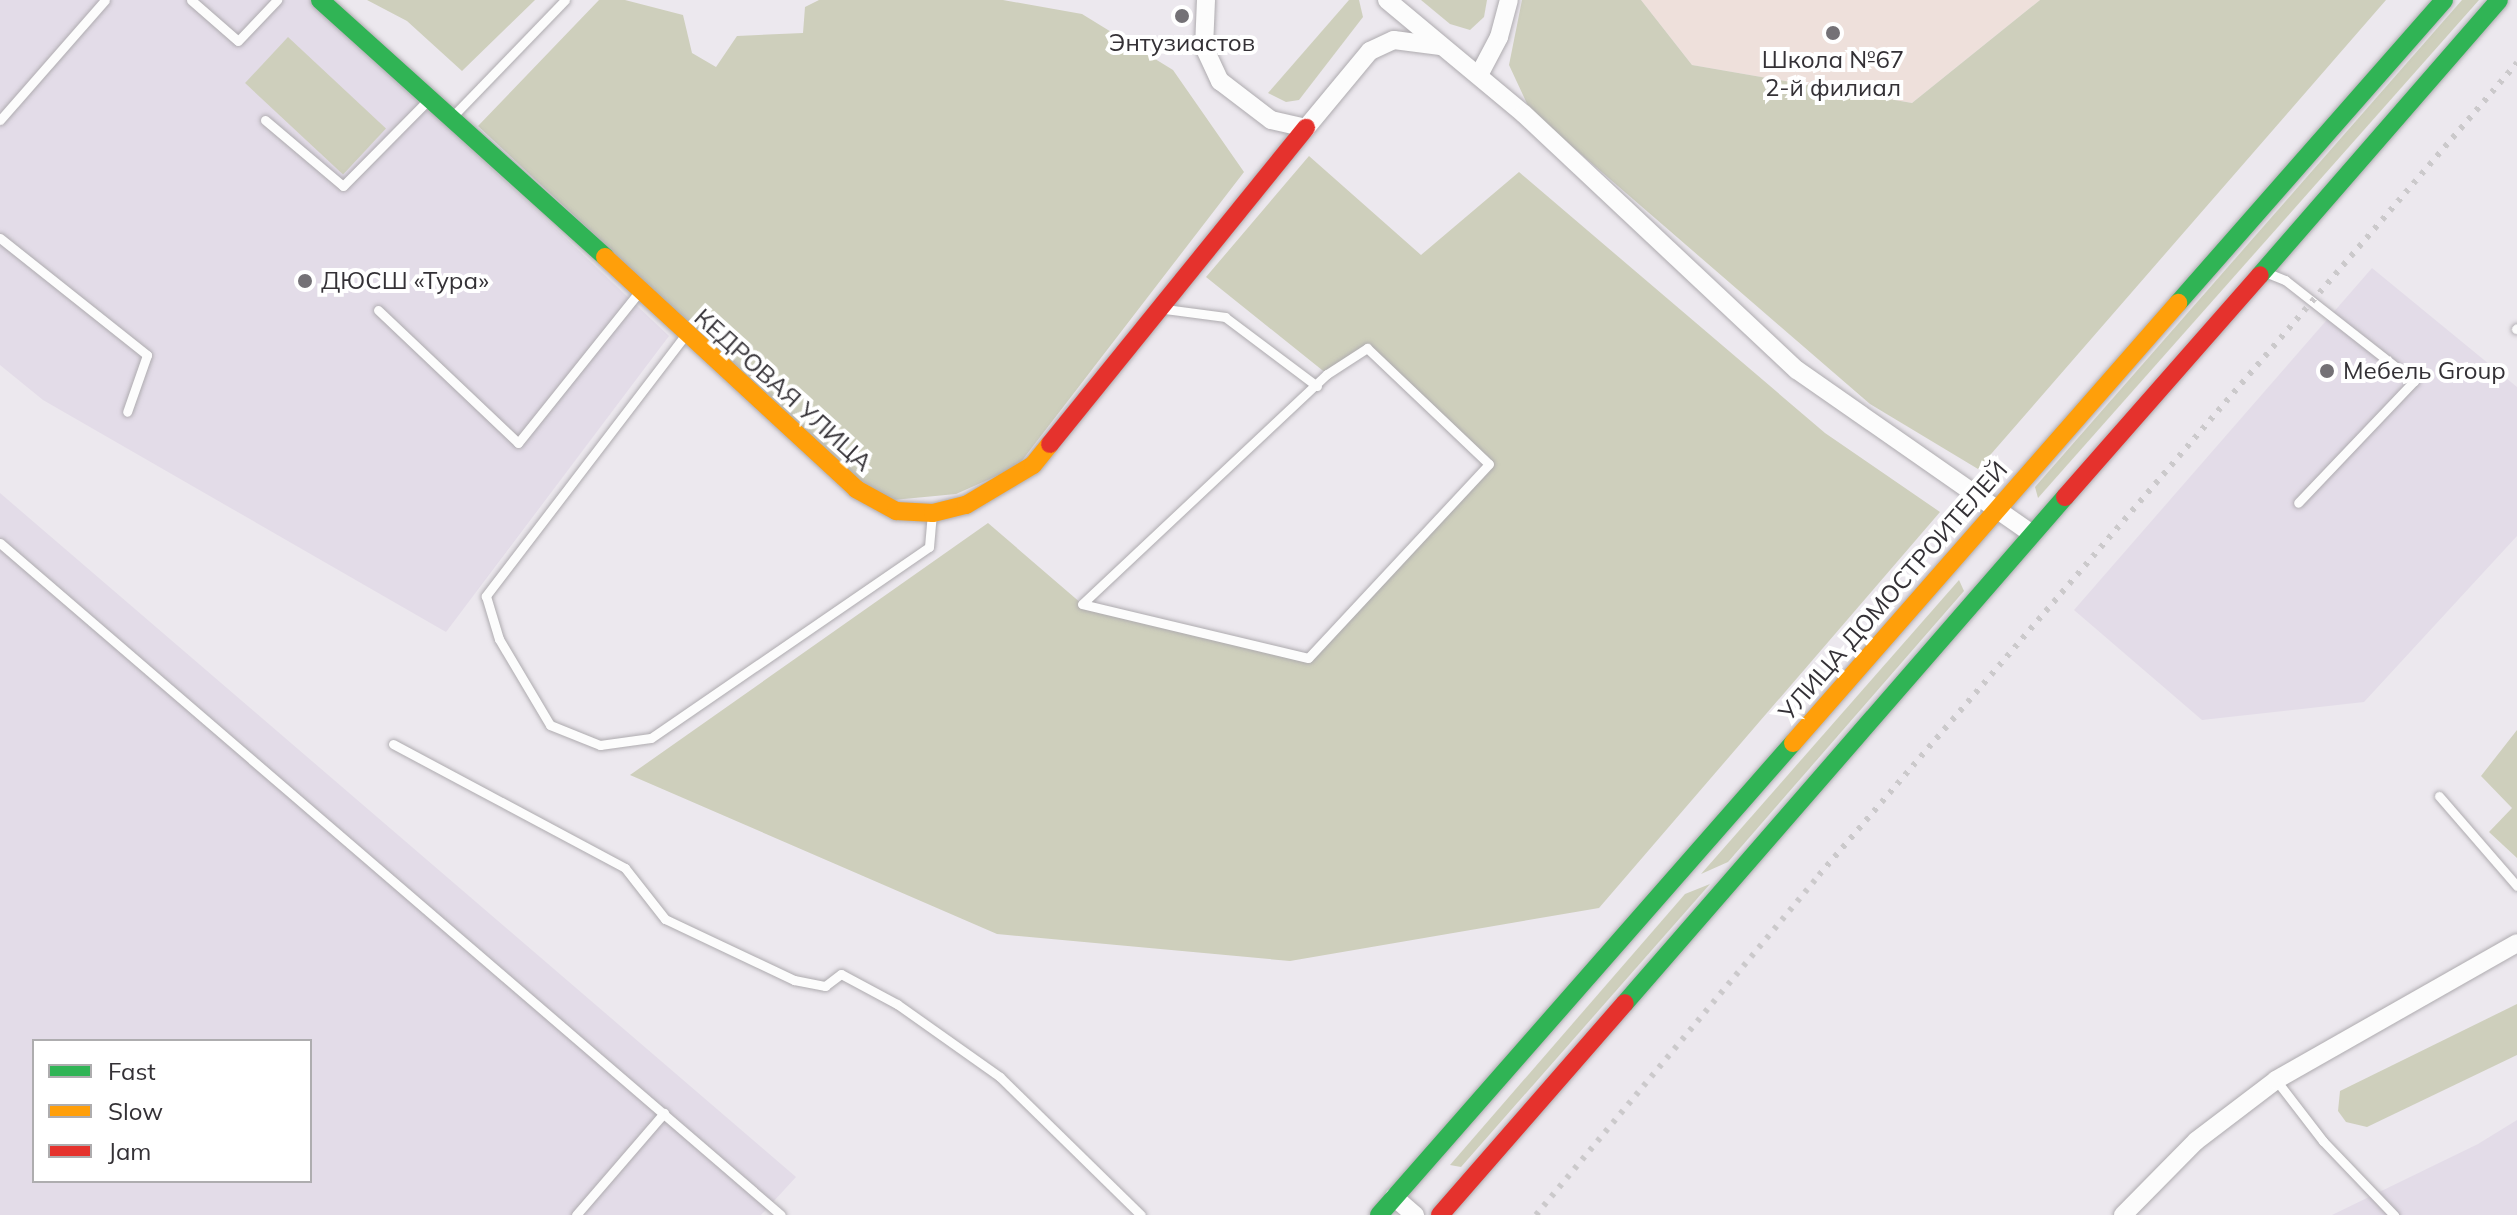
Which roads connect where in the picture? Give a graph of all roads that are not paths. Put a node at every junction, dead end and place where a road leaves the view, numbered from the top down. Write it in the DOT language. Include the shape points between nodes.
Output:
graph roads {
  1 [pos="105,0"];
  2 [pos="191,0"];
  3 [pos="277,0"];
  4 [pos="320,0"];
  5 [pos="565,0"];
  6 [pos="1206,0"];
  7 [pos="1387,0"];
  8 [pos="1509,0"];
  9 [pos="2444,0"];
  10 [pos="2499,0"];
  11 [pos="1442,47"];
  12 [pos="1479,75"];
  13 [pos="431,97"];
  14 [pos="453,116"];
  15 [pos="0,120"];
  16 [pos="265,120"];
  17 [pos="1306,128"];
  18 [pos="0,238"];
  19 [pos="2262,271"];
  20 [pos="639,292"];
  21 [pos="1162,309"];
  22 [pos="378,310"];
  23 [pos="686,334"];
  24 [pos="1317,386"];
  25 [pos="127,412"];
  26 [pos="2298,503"];
  27 [pos="1996,510"];
  28 [pos="933,513"];
  29 [pos="2032,534"];
  30 [pos="0,543"];
  31 [pos="393,744"];
  32 [pos="2439,796"];
  33 [pos="2517,886"];
  34 [pos="2517,943"];
  35 [pos="2276,1080"];
  36 [pos="664,1113"];
  37 [pos="1394,1197"];
  38 [pos="576,1215"];
  39 [pos="781,1215"];
  40 [pos="1141,1215"];
  41 [pos="1379,1215"];
  42 [pos="1415,1215"];
  43 [pos="1440,1215"];
  44 [pos="2123,1215"];
  45 [pos="2394,1215"];
  1 -- 15 [label="lane"];
  2 -- 3 [label="lane" via="238,41"];
  4 -- 13 [label="main road, КЕДРОВАЯ УЛИЦА"];
  5 -- 14 [label="lane"];
  6 -- 17 [label="street" via="1204,47 1220,81 1271,120"];
  7 -- 11 [label="street"];
  8 -- 12 [label="street" via="1499,37"];
  9 -- 27 [label="main road, УЛИЦА ДОМОСТРОИТЕЛЕЙ"];
  10 -- 19 [label="main road"];
  11 -- 12 [label="street"];
  11 -- 17 [label="street" via="1394,40 1370,51"];
  12 -- 27 [label="street" via="1797,370"];
  13 -- 14 [label="main road, КЕДРОВАЯ УЛИЦА"];
  13 -- 16 [label="lane" via="343,186"];
  14 -- 20 [label="main road, КЕДРОВАЯ УЛИЦА"];
  17 -- 21 [label="main road, КЕДРОВАЯ УЛИЦА"];
  18 -- 25 [label="lane" via="147,355"];
  19 -- 26 [label="lane" via="2285,280 2414,381"];
  19 -- 29 [label="main road"];
  20 -- 22 [label="lane" via="518,443"];
  20 -- 23 [label="main road, КЕДРОВАЯ УЛИЦА"];
  21 -- 24 [label="lane" via="1225,317"];
  21 -- 28 [label="main road, КЕДРОВАЯ УЛИЦА" via="1033,465 966,505"];
  23 -- 28 [label="main road, КЕДРОВАЯ УЛИЦА" via="856,489 896,511"];
  23 -- 28 [label="lane" via="486,596 499,639 550,725 600,745 651,738 929,547"];
  24 -- 24 [label="lane" via="1367,348 1489,464 1308,658 1082,604"];
  27 -- 29 [label="street"];
  27 -- 37 [label="main road, УЛИЦА ДОМОСТРОИТЕЛЕЙ"];
  29 -- 43 [label="main road"];
  30 -- 36 [label="lane"];
  31 -- 40 [label="lane" via="625,868 665,919 794,980 825,986 841,974 897,1004 1000,1077"];
  32 -- 33 [label="lane"];
  34 -- 35 [label="street"];
  35 -- 44 [label="street" via="2196,1141"];
  35 -- 45 [label="lane" via="2323,1141"];
  36 -- 38 [label="lane"];
  36 -- 39 [label="lane"];
  37 -- 41 [label="main road, УЛИЦА ДОМОСТРОИТЕЛЕЙ"];
  37 -- 42 [label="street"];
}
